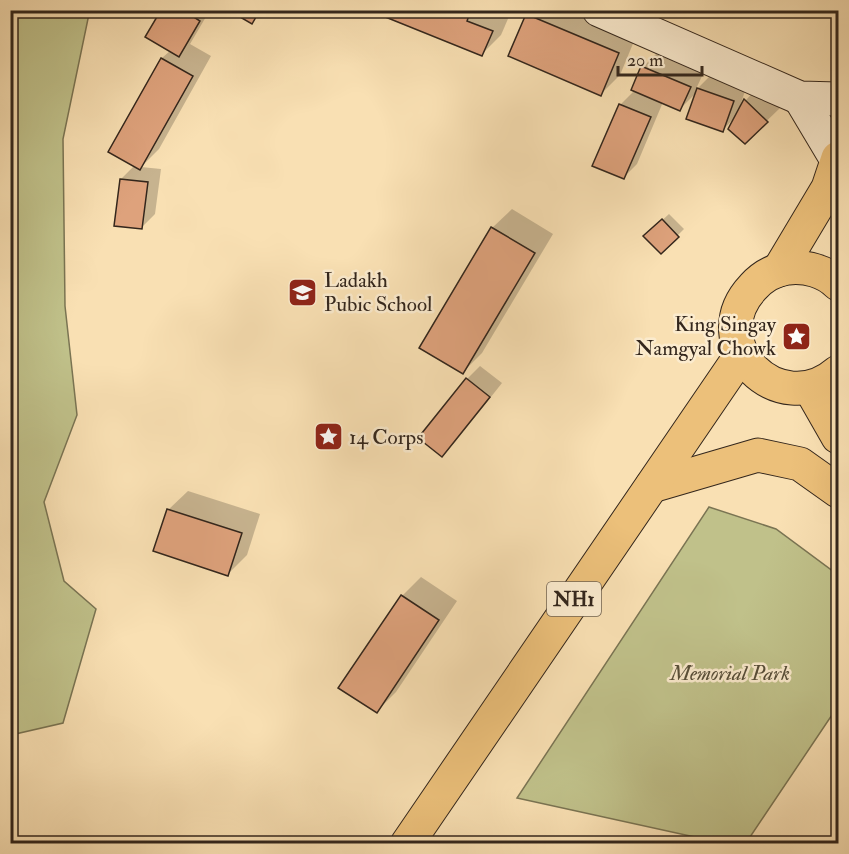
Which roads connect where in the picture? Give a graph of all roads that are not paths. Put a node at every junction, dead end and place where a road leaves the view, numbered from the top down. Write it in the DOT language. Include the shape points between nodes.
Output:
graph roads {
  1 [pos="599,10"];
  2 [pos="800,98"];
  3 [pos="838,99"];
  4 [pos="834,169"];
  5 [pos="838,224"];
  6 [pos="779,270"];
  7 [pos="838,284"];
  8 [pos="741,355"];
  9 [pos="838,372"];
  10 [pos="810,388"];
  11 [pos="838,437"];
  12 [pos="652,486"];
  13 [pos="838,491"];
  14 [pos="407,843"];
  1 -- 2 [label="street"];
  2 -- 3 [label="street"];
  2 -- 4 [label="street"];
  4 -- 5 [label="main road" via="833,216"];
  4 -- 6 [label="main road"];
  6 -- 7 [label="main road" via="816,270"];
  6 -- 8 [label="main road" via="760,279 745,294 735,334"];
  8 -- 10 [label="main road" via="753,372 770,383 789,389"];
  8 -- 12 [label="main road, NH1"];
  9 -- 10 [label="main road" via="829,381"];
  10 -- 11 [label="main road"];
  12 -- 13 [label="main road" via="758,455 800,464"];
  12 -- 14 [label="main road, NH1"];
}
